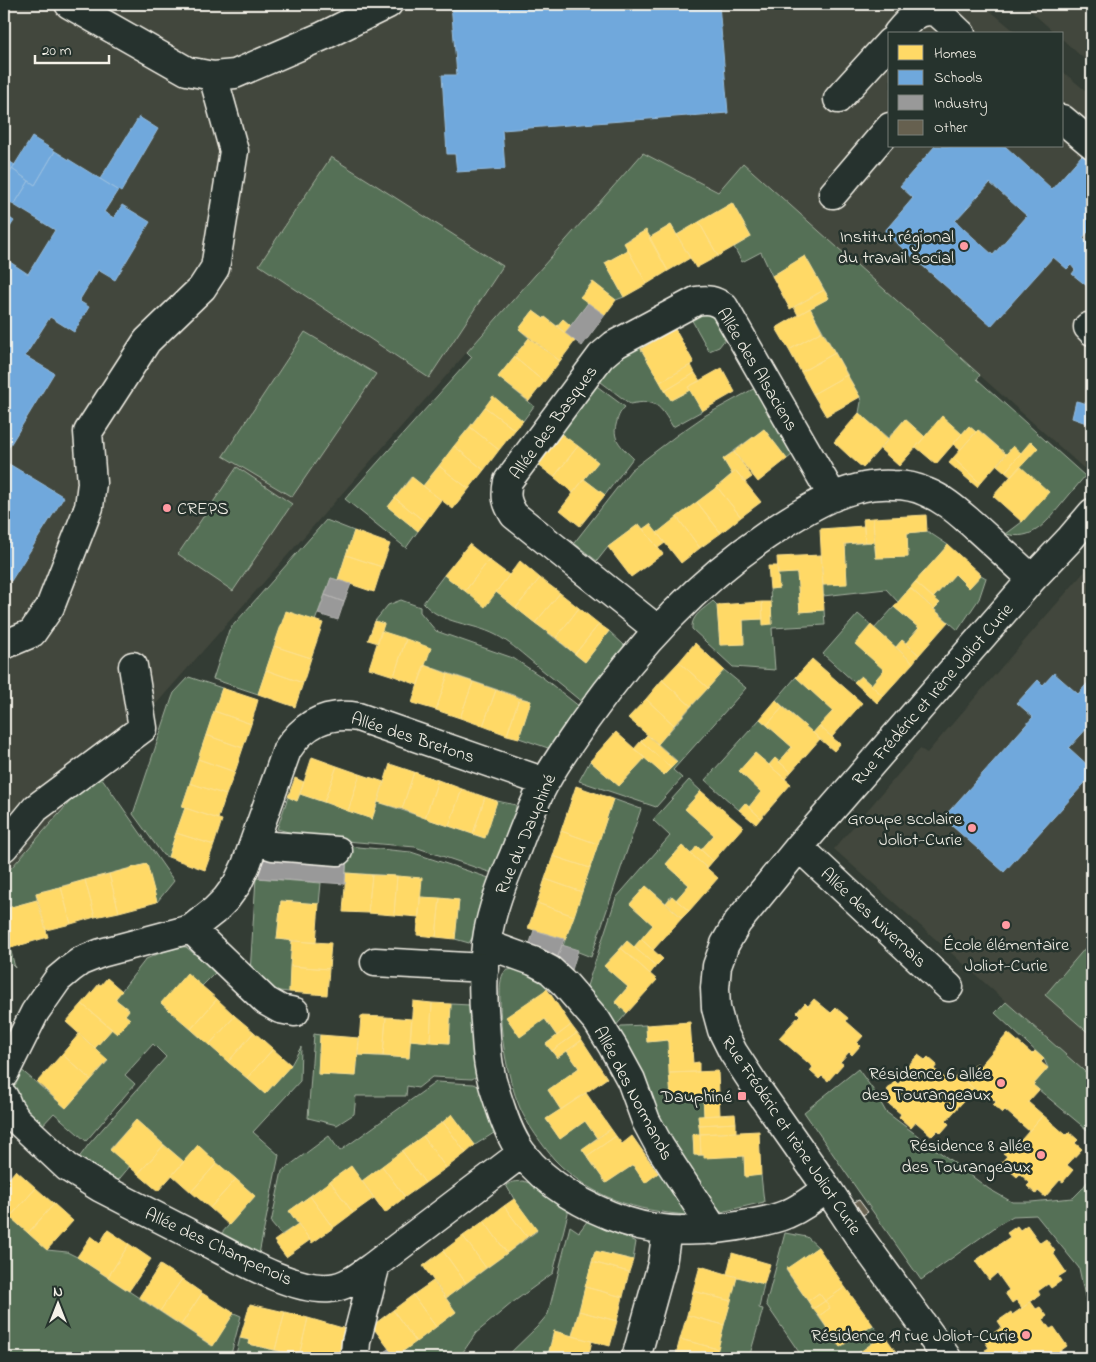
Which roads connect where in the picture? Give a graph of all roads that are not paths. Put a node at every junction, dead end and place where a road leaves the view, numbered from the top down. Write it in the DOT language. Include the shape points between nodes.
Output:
graph roads {
  1 [pos="69,4"];
  2 [pos="388,4"];
  3 [pos="899,32"];
  4 [pos="959,32"];
  5 [pos="888,44"];
  6 [pos="213,76"];
  7 [pos="838,99"];
  8 [pos="1064,121"];
  9 [pos="888,129"];
  10 [pos="1092,144"];
  11 [pos="833,194"];
  12 [pos="627,338"];
  13 [pos="833,497"];
  14 [pos="1092,513"];
  15 [pos="1032,579"];
  16 [pos="658,630"];
  17 [pos="4,645"];
  18 [pos="133,666"];
  19 [pos="545,782"];
  20 [pos="255,840"];
  21 [pos="799,846"];
  22 [pos="4,847"];
  23 [pos="338,852"];
  24 [pos="191,929"];
  25 [pos="486,956"];
  26 [pos="375,962"];
  27 [pos="949,987"];
  28 [pos="295,1012"];
  29 [pos="4,1074"];
  30 [pos="4,1097"];
  31 [pos="522,1153"];
  32 [pos="827,1188"];
  33 [pos="667,1230"];
  34 [pos="714,1230"];
  35 [pos="376,1264"];
  36 [pos="357,1358"];
  37 [pos="636,1358"];
  38 [pos="947,1358"];
  1 -- 6 [label="street" via="187,71"];
  2 -- 6 [label="street" via="235,74"];
  3 -- 4 [label="street" via="912,17 925,11 936,13"];
  5 -- 7 [label="street"];
  6 -- 17 [label="street" via="234,151 215,268 202,288 148,341 88,432 92,483 89,507 50,606 32,633"];
  8 -- 10 [label="street"];
  9 -- 11 [label="street"];
  12 -- 13 [label="street, Allée des Alsaciens" via="696,301 706,299 724,307"];
  12 -- 16 [label="street, Allée des Basques" via="601,356 508,481 507,504 514,515"];
  13 -- 15 [label="street, Rue du Dauphiné" via="881,484 925,491 950,505"];
  13 -- 16 [label="street, Rue du Dauphiné" via="788,521 744,552 698,588"];
  14 -- 15 [label="street, Rue Frédéric et Irène Joliot Curie"];
  15 -- 21 [label="street, Rue Frédéric et Irène Joliot Curie"];
  16 -- 19 [label="street, Rue du Dauphiné" via="600,700"];
  18 -- 22 [label="street" via="143,728 36,808"];
  19 -- 20 [label="street, Allée des Bretons" via="344,714 317,721 294,740 287,750"];
  19 -- 25 [label="street, Rue du Dauphiné" via="501,885 488,931"];
  20 -- 23 [label="street" via="273,846"];
  20 -- 24 [label="street, Allée des Bretons" via="237,884 215,910"];
  21 -- 27 [label="street, Allée des Nivernais"];
  21 -- 32 [label="street, Rue Frédéric et Irène Joliot Curie" via="737,923 725,944 717,966 716,1008 733,1052"];
  24 -- 28 [label="street" via="266,1001 280,1009"];
  24 -- 29 [label="street" via="101,953 70,969 48,991"];
  25 -- 26 [label="street, Allée des Normands"];
  25 -- 31 [label="street, Rue du Dauphiné" via="483,1000 490,1076 503,1116"];
  25 -- 34 [label="street, Allée des Normands" via="533,961 550,970 596,1021 631,1080 646,1121 660,1147"];
  30 -- 35 [label="street, Allée des Champenois" via="16,1120 67,1167 101,1188 258,1268 298,1284 329,1288 342,1286"];
  31 -- 33 [label="street, Rue du Dauphiné" via="575,1199 612,1217"];
  31 -- 35 [label="street, Allée des Champenois"];
  32 -- 34 [label="street, Rue du Dauphiné" via="807,1204 775,1219"];
  32 -- 38 [label="street, Rue Frédéric et Irène Joliot Curie"];
  33 -- 34 [label="street, Rue du Dauphiné"];
  33 -- 37 [label="street" via="662,1264"];
  35 -- 36 [label="street" via="356,1342"];
}
